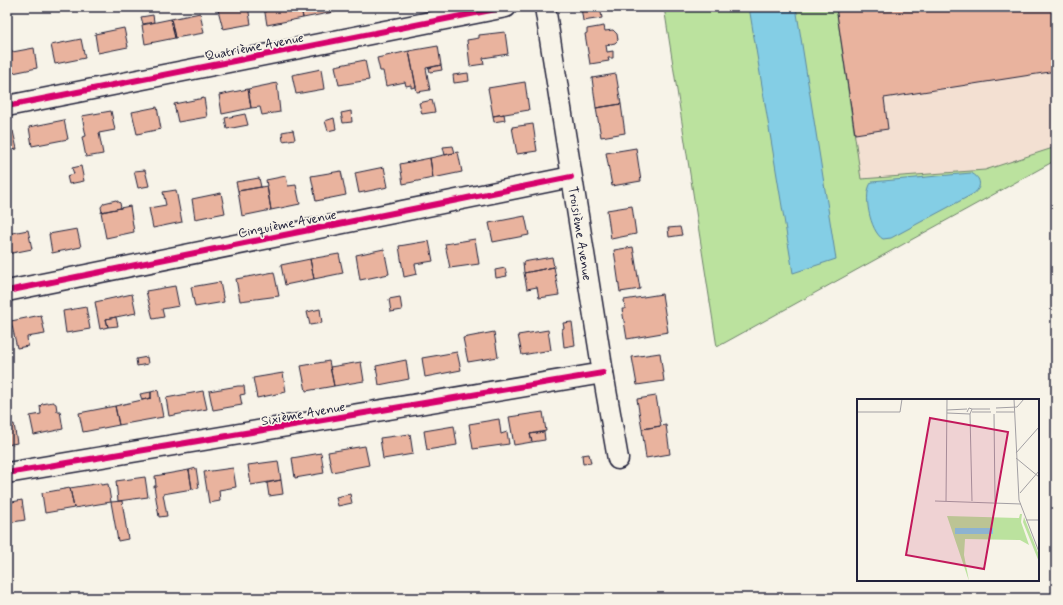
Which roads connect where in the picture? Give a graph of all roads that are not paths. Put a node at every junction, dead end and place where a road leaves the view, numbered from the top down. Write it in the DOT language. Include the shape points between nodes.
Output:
graph roads {
  1 [pos="506,7"];
  2 [pos="545,7"];
  3 [pos="7,106"];
  4 [pos="571,177"];
  5 [pos="7,291"];
  6 [pos="603,373"];
  7 [pos="618,459"];
  8 [pos="7,474"];
  1 -- 3 [label="street, Quatrième Avenue"];
  2 -- 4 [label="street, Troisième Avenue"];
  4 -- 5 [label="street, Cinquième Avenue"];
  4 -- 6 [label="street, Troisième Avenue"];
  6 -- 7 [label="street, Troisième Avenue"];
  6 -- 8 [label="street, Sixième Avenue"];
}
